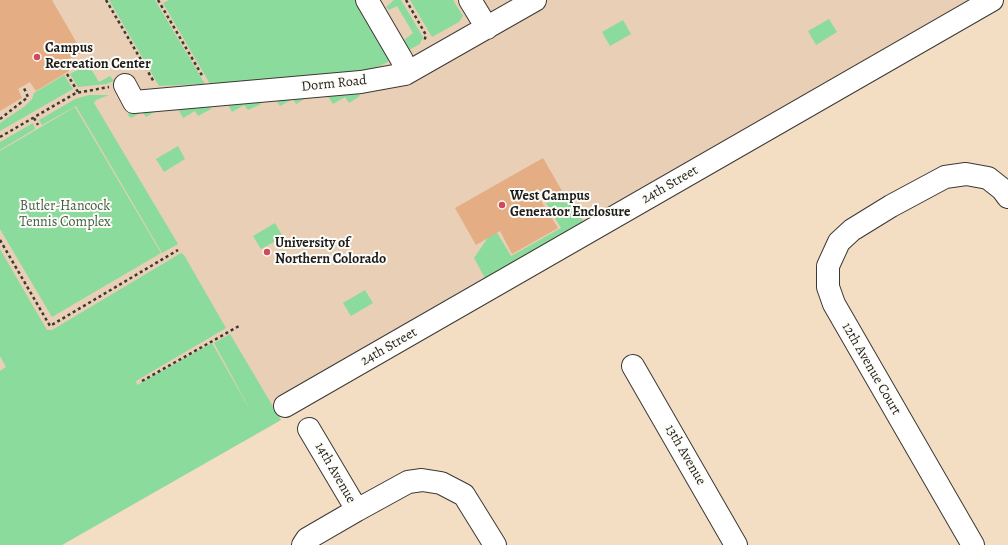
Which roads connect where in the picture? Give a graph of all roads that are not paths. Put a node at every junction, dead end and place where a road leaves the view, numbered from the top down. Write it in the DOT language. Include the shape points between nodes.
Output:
graph roads {
  1 [pos="367,0"];
  2 [pos="470,0"];
  3 [pos="535,0"];
  4 [pos="992,0"];
  5 [pos="487,28"];
  6 [pos="405,74"];
  7 [pos="125,85"];
  8 [pos="1008,197"];
  9 [pos="633,366"];
  10 [pos="285,406"];
  11 [pos="310,429"];
  12 [pos="356,510"];
  13 [pos="303,545"];
  14 [pos="495,545"];
  15 [pos="736,545"];
  16 [pos="973,545"];
  1 -- 6 [label="street" via="402,60"];
  2 -- 5 [label="street"];
  3 -- 5 [label="street, Dorm Road"];
  4 -- 10 [label="street, 24th Street"];
  5 -- 6 [label="street, Dorm Road"];
  6 -- 7 [label="street, Dorm Road" via="361,82 134,102"];
  8 -- 16 [label="street, 12th Avenue Court" via="988,178 966,174 953,175 919,190 852,230 839,242 828,266 828,287 834,304"];
  9 -- 15 [label="street, 13th Avenue"];
  11 -- 12 [label="street, 14th Avenue"];
  12 -- 13 [label="street" via="307,539"];
  12 -- 14 [label="street, 14th Avenue" via="408,482 422,480 441,483 464,495"];
}
